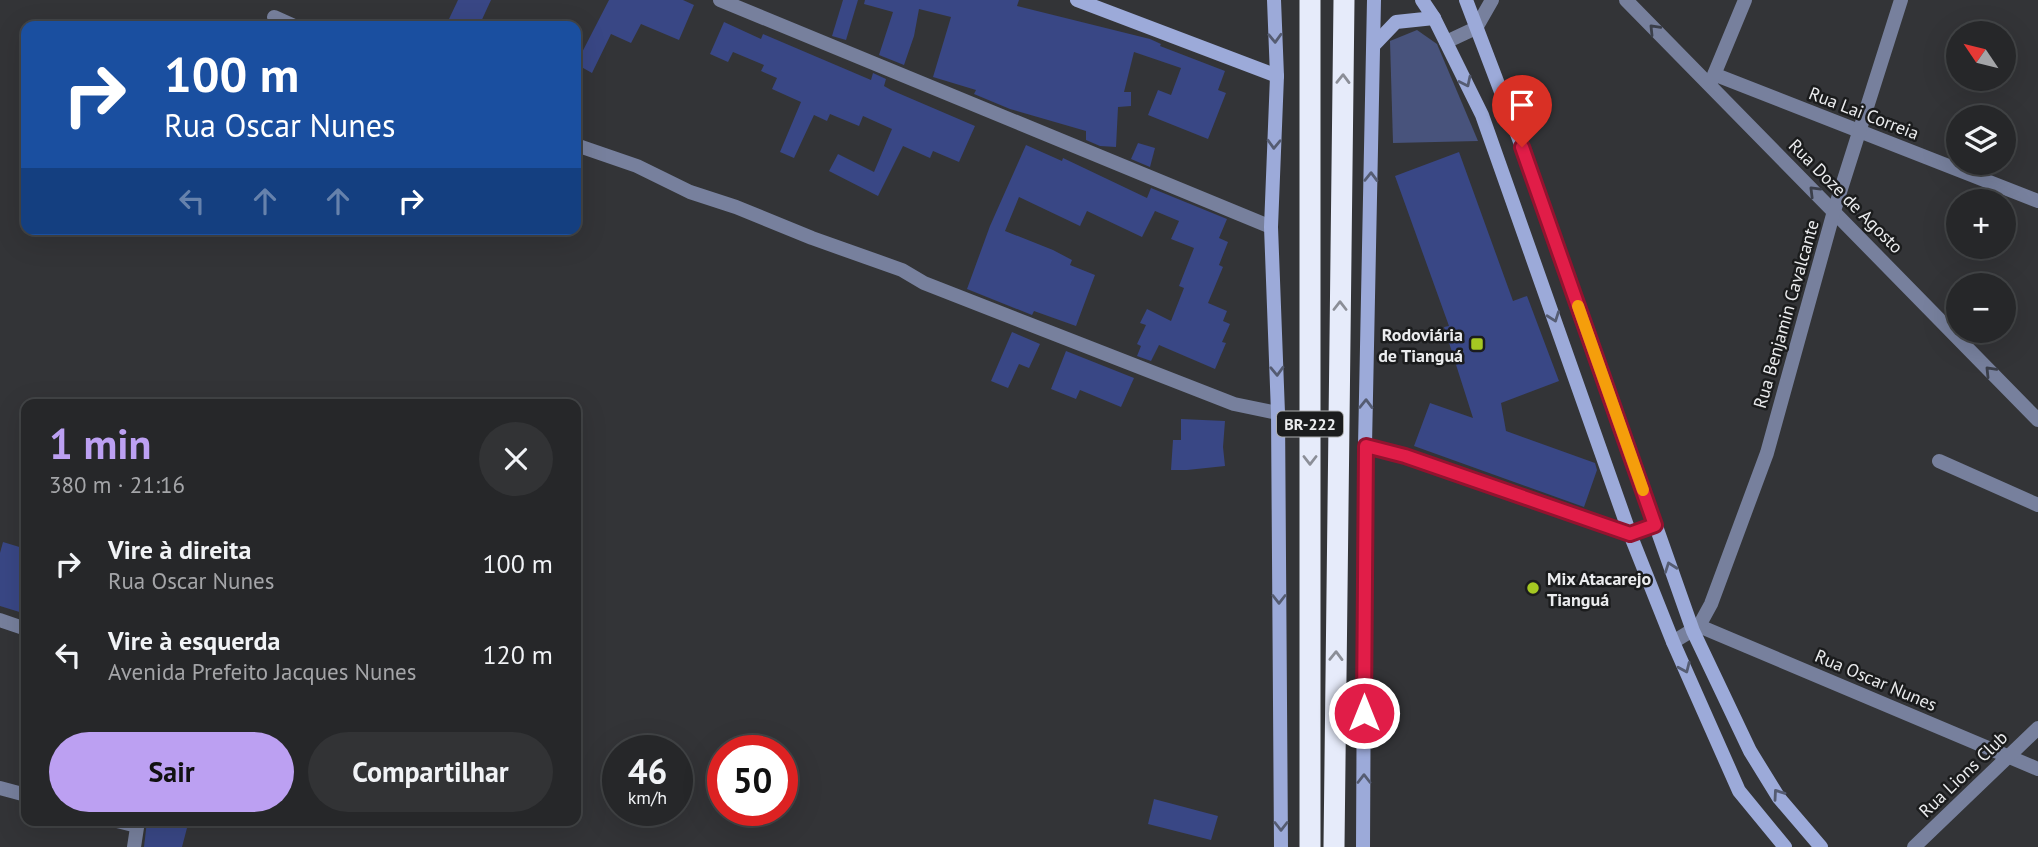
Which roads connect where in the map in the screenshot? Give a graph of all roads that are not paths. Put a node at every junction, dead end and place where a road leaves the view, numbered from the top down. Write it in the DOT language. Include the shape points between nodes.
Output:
graph roads {
  1 [pos="720,0"];
  2 [pos="1077,0"];
  3 [pos="1274,0"];
  4 [pos="1310,0"];
  5 [pos="1344,0"];
  6 [pos="1374,0"];
  7 [pos="1422,0"];
  8 [pos="1465,0"];
  9 [pos="1492,0"];
  10 [pos="1626,0"];
  11 [pos="1745,0"];
  12 [pos="1901,0"];
  13 [pos="274,17"];
  14 [pos="1434,18"];
  15 [pos="283,21"];
  16 [pos="1476,28"];
  17 [pos="1446,41"];
  18 [pos="1374,45"];
  19 [pos="1277,76"];
  20 [pos="1712,81"];
  21 [pos="1506,106"];
  22 [pos="1482,115"];
  23 [pos="1860,132"];
  24 [pos="581,147"];
  25 [pos="1538,192"];
  26 [pos="2037,197"];
  27 [pos="1512,200"];
  28 [pos="1834,211"];
  29 [pos="1272,227"];
  30 [pos="1566,272"];
  31 [pos="1541,281"];
  32 [pos="1596,356"];
  33 [pos="1570,365"];
  34 [pos="1278,412"];
  35 [pos="2038,420"];
  36 [pos="1627,444"];
  37 [pos="1366,446"];
  38 [pos="1601,452"];
  39 [pos="1939,461"];
  40 [pos="2038,505"];
  41 [pos="1655,525"];
  42 [pos="1630,534"];
  43 [pos="0,620"];
  44 [pos="21,627"];
  45 [pos="1696,628"];
  46 [pos="1673,642"];
  47 [pos="2038,728"];
  48 [pos="2008,757"];
  49 [pos="2038,769"];
  50 [pos="0,788"];
  51 [pos="21,794"];
  52 [pos="138,826"];
  53 [pos="134,847"];
  54 [pos="1281,847"];
  55 [pos="1310,847"];
  56 [pos="1334,847"];
  57 [pos="1363,847"];
  58 [pos="1785,847"];
  59 [pos="1821,847"];
  60 [pos="1914,847"];
  1 -- 29 [label="street"];
  2 -- 19 [label="main road"];
  3 -- 19 [label="main road, one-way"];
  4 -- 55 [label="highway, BR-222, one-way"];
  56 -- 5 [label="highway, BR-222, one-way"];
  6 -- 18 [label="main road, BR-222"];
  7 -- 14 [label="main road"];
  8 -- 16 [label="main road"];
  9 -- 16 [label="street"];
  20 -- 10 [label="street, Rua Doze de Agosto, one-way"];
  11 -- 20 [label="street"];
  12 -- 23 [label="street, Rua Benjamin Cavalcante"];
  13 -- 15 [label="street"];
  14 -- 17 [label="main road"];
  14 -- 18 [label="main road" via="1396,22"];
  16 -- 17 [label="street"];
  16 -- 21 [label="main road"];
  17 -- 22 [label="main road, one-way"];
  37 -- 18 [label="main road, BR-222, one-way"];
  19 -- 29 [label="main road, one-way"];
  20 -- 23 [label="street, Rua Lai Correia"];
  28 -- 20 [label="street, Rua Doze de Agosto, one-way"];
  21 -- 22 [label="main road"];
  21 -- 25 [label="main road"];
  22 -- 27 [label="main road"];
  23 -- 26 [label="street, Rua Lai Correia"];
  23 -- 28 [label="street, Rua Benjamin Cavalcante"];
  24 -- 34 [label="street" via="1234,404"];
  25 -- 27 [label="main road"];
  25 -- 30 [label="main road"];
  27 -- 31 [label="main road"];
  35 -- 28 [label="street, Rua Doze de Agosto, one-way"];
  28 -- 45 [label="street, Rua Benjamin Cavalcante" via="1767,453 1711,604"];
  29 -- 34 [label="main road, one-way"];
  30 -- 31 [label="main road"];
  30 -- 32 [label="main road"];
  31 -- 33 [label="main road, one-way"];
  32 -- 33 [label="main road"];
  32 -- 36 [label="main road"];
  33 -- 38 [label="main road"];
  34 -- 54 [label="main road, one-way"];
  36 -- 38 [label="main road"];
  36 -- 41 [label="main road"];
  37 -- 42 [label="street"];
  57 -- 37 [label="main road, BR-222, one-way"];
  38 -- 42 [label="main road"];
  39 -- 40 [label="street"];
  41 -- 42 [label="street"];
  45 -- 41 [label="main road, one-way"];
  42 -- 46 [label="main road"];
  43 -- 44 [label="street"];
  45 -- 46 [label="street"];
  45 -- 48 [label="street, Rua Oscar Nunes"];
  59 -- 45 [label="main road, one-way" via="1779,798 1750,751"];
  46 -- 58 [label="main road, one-way" via="1740,791"];
  47 -- 48 [label="street, Rua Lions Club"];
  48 -- 49 [label="street, Rua Oscar Nunes"];
  48 -- 60 [label="street, Rua Lions Club"];
  50 -- 51 [label="street"];
  52 -- 53 [label="street"];
}
